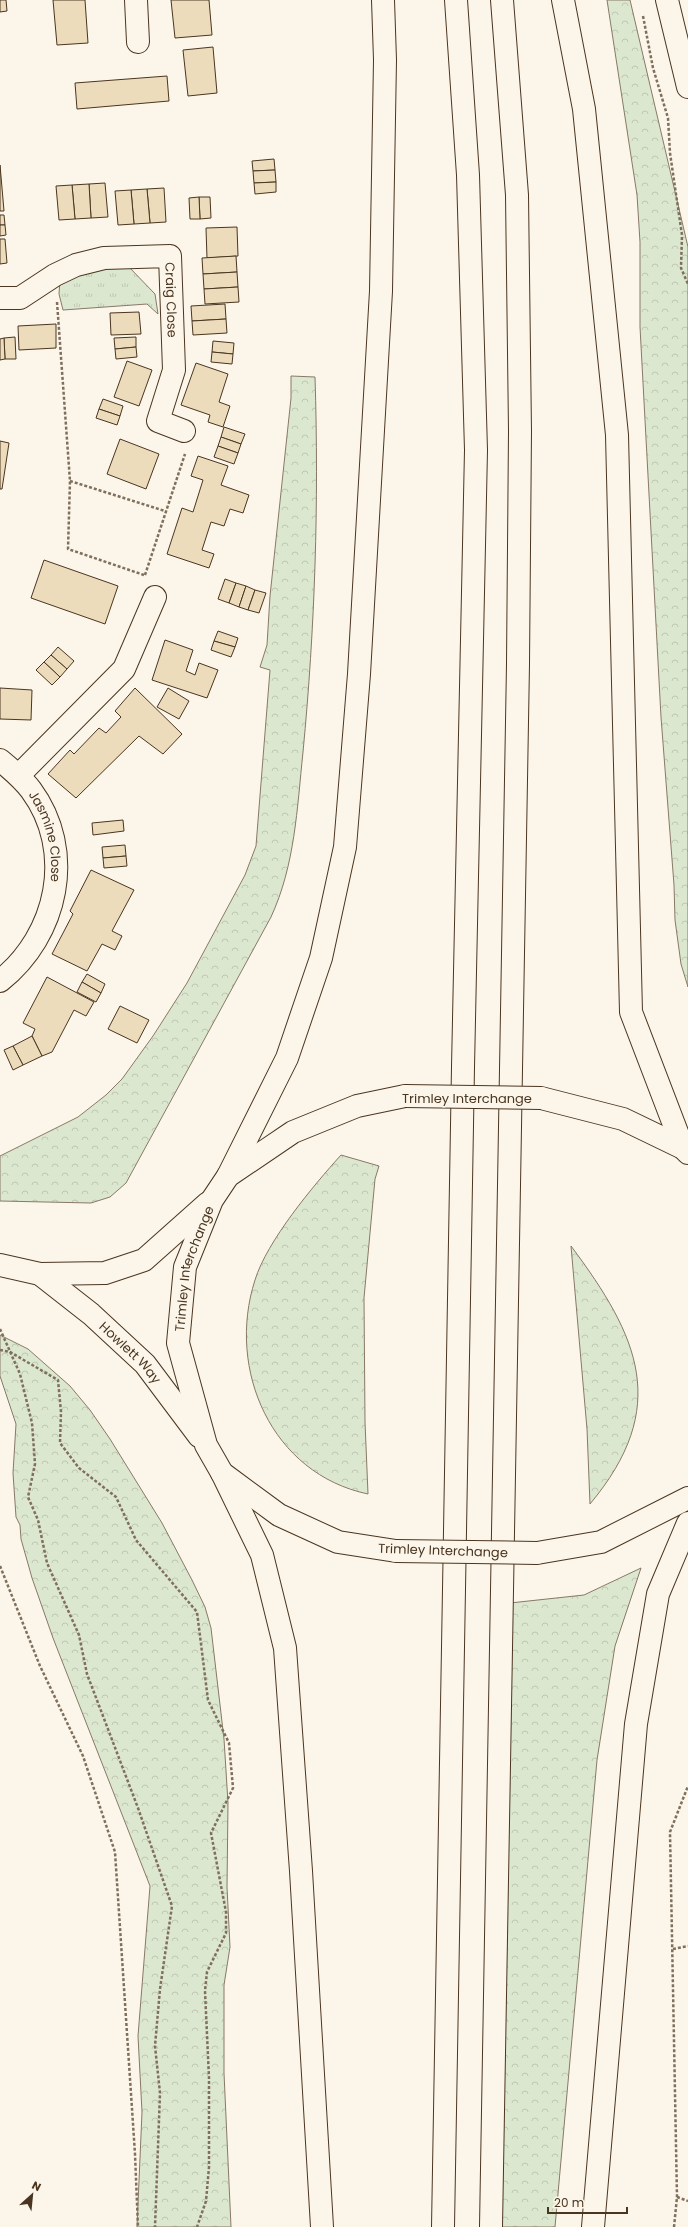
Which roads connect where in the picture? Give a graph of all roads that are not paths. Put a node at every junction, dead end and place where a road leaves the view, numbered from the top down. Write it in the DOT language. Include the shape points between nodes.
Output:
graph roads {
  1 [pos="136,0"];
  2 [pos="383,0"];
  3 [pos="456,0"];
  4 [pos="502,0"];
  5 [pos="563,0"];
  6 [pos="667,0"];
  7 [pos="138,42"];
  8 [pos="688,88"];
  9 [pos="0,298"];
  10 [pos="184,431"];
  11 [pos="155,597"];
  12 [pos="0,760"];
  13 [pos="19,775"];
  14 [pos="0,981"];
  15 [pos="685,1151"];
  16 [pos="228,1176"];
  17 [pos="212,1200"];
  18 [pos="0,1265"];
  19 [pos="40,1274"];
  20 [pos="206,1445"];
  21 [pos="222,1473"];
  22 [pos="688,1498"];
  23 [pos="688,1523"];
  24 [pos="322,2227"];
  25 [pos="443,2227"];
  26 [pos="491,2227"];
  27 [pos="593,2227"];
  1 -- 7 [label="main road"];
  2 -- 16 [label="main road" via="385,60 381,291 360,666 345,847 321,958 288,1058"];
  3 -- 25 [label="main road" via="468,175 476,450"];
  4 -- 26 [label="main road" via="517,195 520,438"];
  5 -- 15 [label="main road" via="584,109 617,435 631,1012"];
  6 -- 8 [label="main road"];
  9 -- 10 [label="main road, Craig Close" via="20,298 76,265 104,258 170,256 174,370 158,422"];
  11 -- 13 [label="main road, Jasmine Close" via="124,669"];
  12 -- 13 [label="main road, Jasmine Close"];
  13 -- 14 [label="main road, Jasmine Close" via="31,790 49,825 54,845 56,884 52,906 34,946"];
  15 -- 16 [label="main road, Trimley Interchange, bridge" via="623,1119 541,1098 406,1096 357,1106 293,1132"];
  16 -- 17 [label="main road, Trimley Interchange"];
  17 -- 19 [label="main road, Howlett Way" via="144,1260 105,1273"];
  17 -- 20 [label="main road, Trimley Interchange" via="185,1266 178,1343"];
  18 -- 19 [label="main road, Howlett Way"];
  19 -- 20 [label="main road, Howlett Way" via="91,1314 145,1364"];
  20 -- 21 [label="main road, Trimley Interchange"];
  21 -- 22 [label="main road, Trimley Interchange, bridge" via="279,1515 338,1542 396,1551 537,1553 601,1542"];
  21 -- 24 [label="main road" via="262,1555 284,1648 301,1871"];
  23 -- 27 [label="main road" via="658,1594 636,1724"];
}
